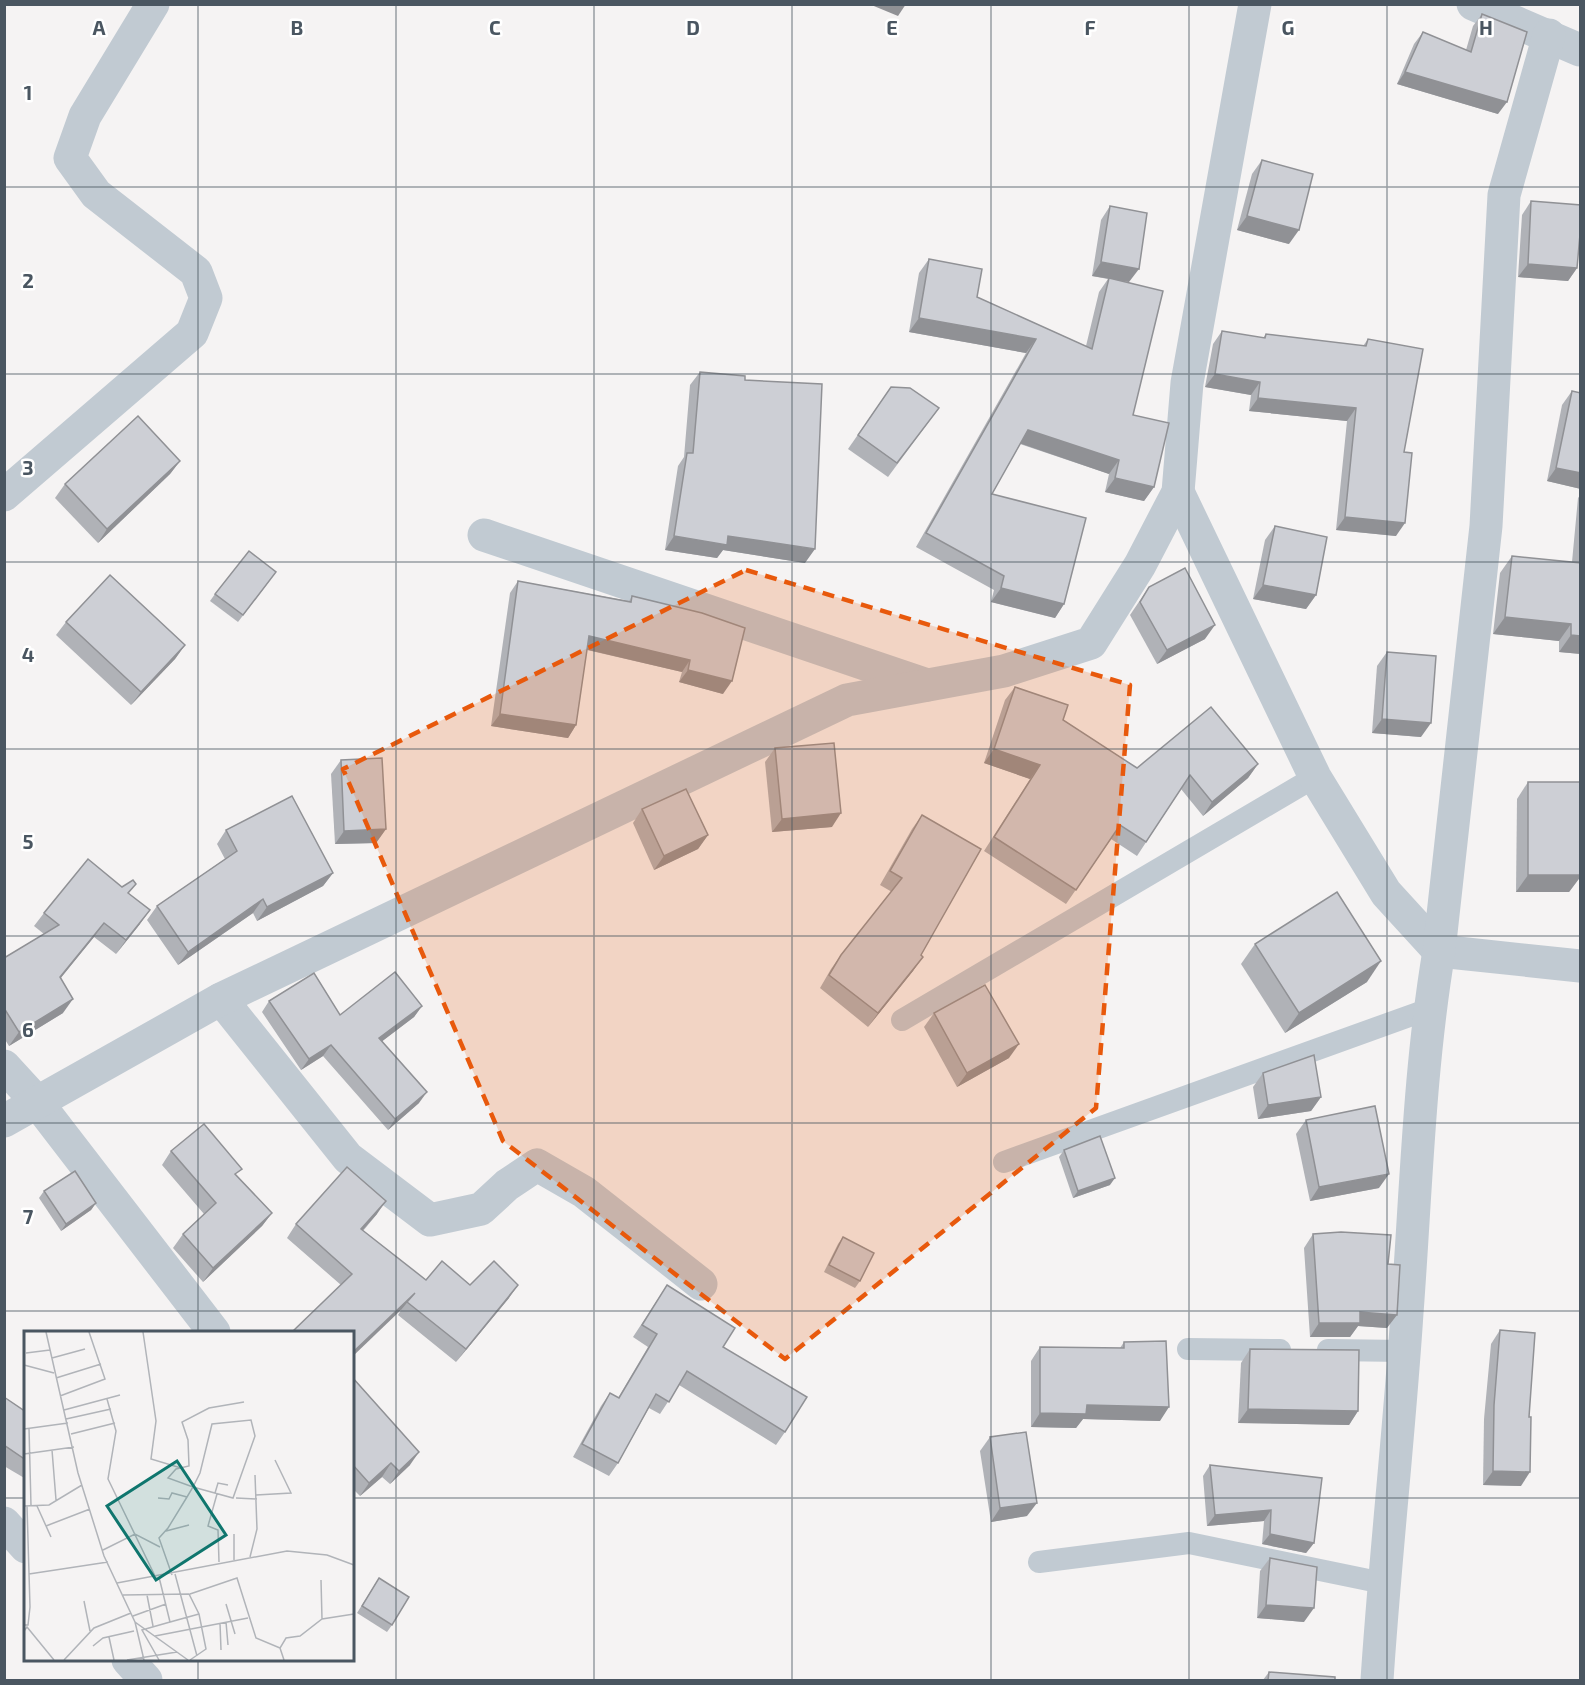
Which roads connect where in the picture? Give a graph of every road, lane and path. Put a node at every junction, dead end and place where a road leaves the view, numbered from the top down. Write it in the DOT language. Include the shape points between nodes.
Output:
graph roads {
  1 [pos="153,4"];
  2 [pos="1255,4"];
  3 [pos="1473,4"];
  4 [pos="1509,12"];
  5 [pos="1549,35"];
  6 [pos="1581,50"];
  7 [pos="1179,492"];
  8 [pos="4,495"];
  9 [pos="484,535"];
  10 [pos="928,686"];
  11 [pos="1315,777"];
  12 [pos="1439,951"];
  13 [pos="1581,966"];
  14 [pos="221,999"];
  15 [pos="1429,1009"];
  16 [pos="902,1020"];
  17 [pos="4,1066"];
  18 [pos="37,1102"];
  19 [pos="4,1121"];
  20 [pos="1004,1162"];
  21 [pos="701,1284"];
  22 [pos="213,1331"];
  23 [pos="1188,1349"];
  24 [pos="1405,1351"];
  25 [pos="4,1504"];
  26 [pos="24,1516"];
  27 [pos="4,1523"];
  28 [pos="24,1545"];
  29 [pos="1039,1562"];
  30 [pos="1383,1583"];
  31 [pos="130,1661"];
  32 [pos="147,1680"];
  33 [pos="1377,1680"];
  1 -- 8 [label="street" via="85,116 70,158 96,194 196,273 206,298 192,333"];
  2 -- 7 [label="street" via="1187,383"];
  3 -- 4 [label="street"];
  4 -- 5 [label="street"];
  5 -- 6 [label="street"];
  5 -- 12 [label="street" via="1504,195 1486,526"];
  7 -- 10 [label="street" via="1140,565 1091,643 1004,671"];
  7 -- 11 [label="street"];
  9 -- 10 [label="street"];
  10 -- 14 [label="street" via="847,700"];
  11 -- 12 [label="street" via="1386,893"];
  11 -- 16 [label="lane"];
  12 -- 13 [label="street"];
  12 -- 15 [label="street"];
  14 -- 18 [label="street"];
  14 -- 21 [label="street" via="348,1158 430,1220 481,1209 537,1165 584,1192"];
  15 -- 20 [label="lane"];
  15 -- 24 [label="street"];
  17 -- 18 [label="street"];
  18 -- 19 [label="street"];
  18 -- 22 [label="street"];
  23 -- 24 [label="lane"];
  24 -- 30 [label="street"];
  25 -- 26 [label="street"];
  27 -- 28 [label="street"];
  29 -- 30 [label="lane" via="1189,1543"];
  30 -- 33 [label="street"];
  31 -- 32 [label="street"];
}
